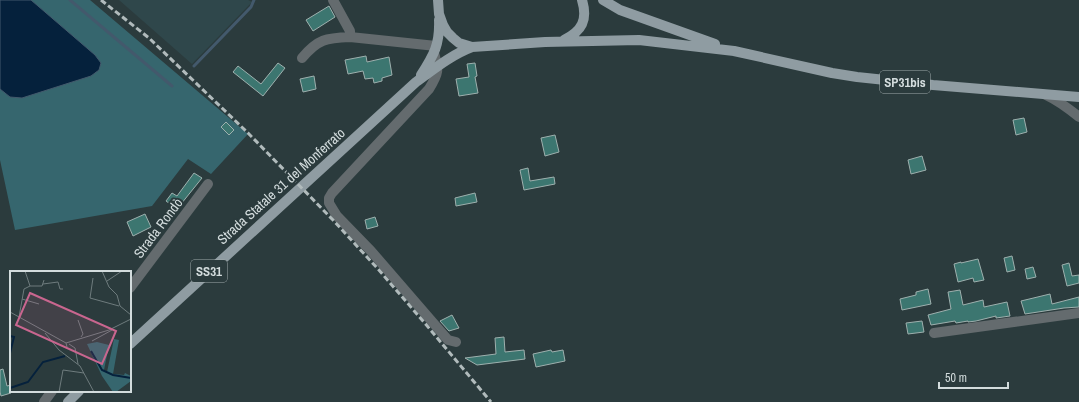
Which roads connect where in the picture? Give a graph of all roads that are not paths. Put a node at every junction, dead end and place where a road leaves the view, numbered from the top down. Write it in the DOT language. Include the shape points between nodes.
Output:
graph roads {
  1 [pos="333,0"];
  2 [pos="438,0"];
  3 [pos="582,0"];
  4 [pos="603,0"];
  5 [pos="439,14"];
  6 [pos="350,37"];
  7 [pos="560,42"];
  8 [pos="472,47"];
  9 [pos="436,49"];
  10 [pos="734,51"];
  11 [pos="302,58"];
  12 [pos="438,66"];
  13 [pos="416,82"];
  14 [pos="1044,94"];
  15 [pos="1079,97"];
  16 [pos="1079,117"];
  17 [pos="208,184"];
  18 [pos="131,287"];
  19 [pos="1079,314"];
  20 [pos="934,333"];
  21 [pos="456,342"];
  22 [pos="131,343"];
  23 [pos="51,392"];
  24 [pos="78,392"];
  25 [pos="44,402"];
  26 [pos="68,402"];
  1 -- 6 [label="street" via="350,31"];
  2 -- 5 [label="main road, Strada Statale 31 del Monferrato"];
  3 -- 7 [label="main road" via="585,14 580,29"];
  4 -- 10 [label="main road, SP31bis" via="620,10"];
  5 -- 8 [label="main road" via="443,25 453,38"];
  5 -- 9 [label="main road, Strada Statale 31 del Monferrato / SS31" via="440,30"];
  6 -- 9 [label="street"];
  6 -- 11 [label="street" via="321,41"];
  7 -- 8 [label="main road"];
  7 -- 10 [label="main road, SP31bis" via="639,40"];
  8 -- 12 [label="main road, Strada Statale 31 del Monferrato / SS31"];
  9 -- 12 [label="street"];
  9 -- 13 [label="main road, Strada Statale 31 del Monferrato / SS31"];
  10 -- 14 [label="main road, SP31bis" via="857,77"];
  12 -- 13 [label="main road, Strada Statale 31 del Monferrato / SS31"];
  12 -- 21 [label="street" via="437,75 429,89 329,198 337,216 448,340"];
  13 -- 22 [label="main road, Strada Statale 31 del Monferrato / SS31"];
  14 -- 15 [label="main road, SP31bis"];
  14 -- 16 [label="street" via="1057,100"];
  17 -- 18 [label="street, Strada Rondò"];
  19 -- 20 [label="street"];
  23 -- 25 [label="street"];
  24 -- 26 [label="main road"];
}
